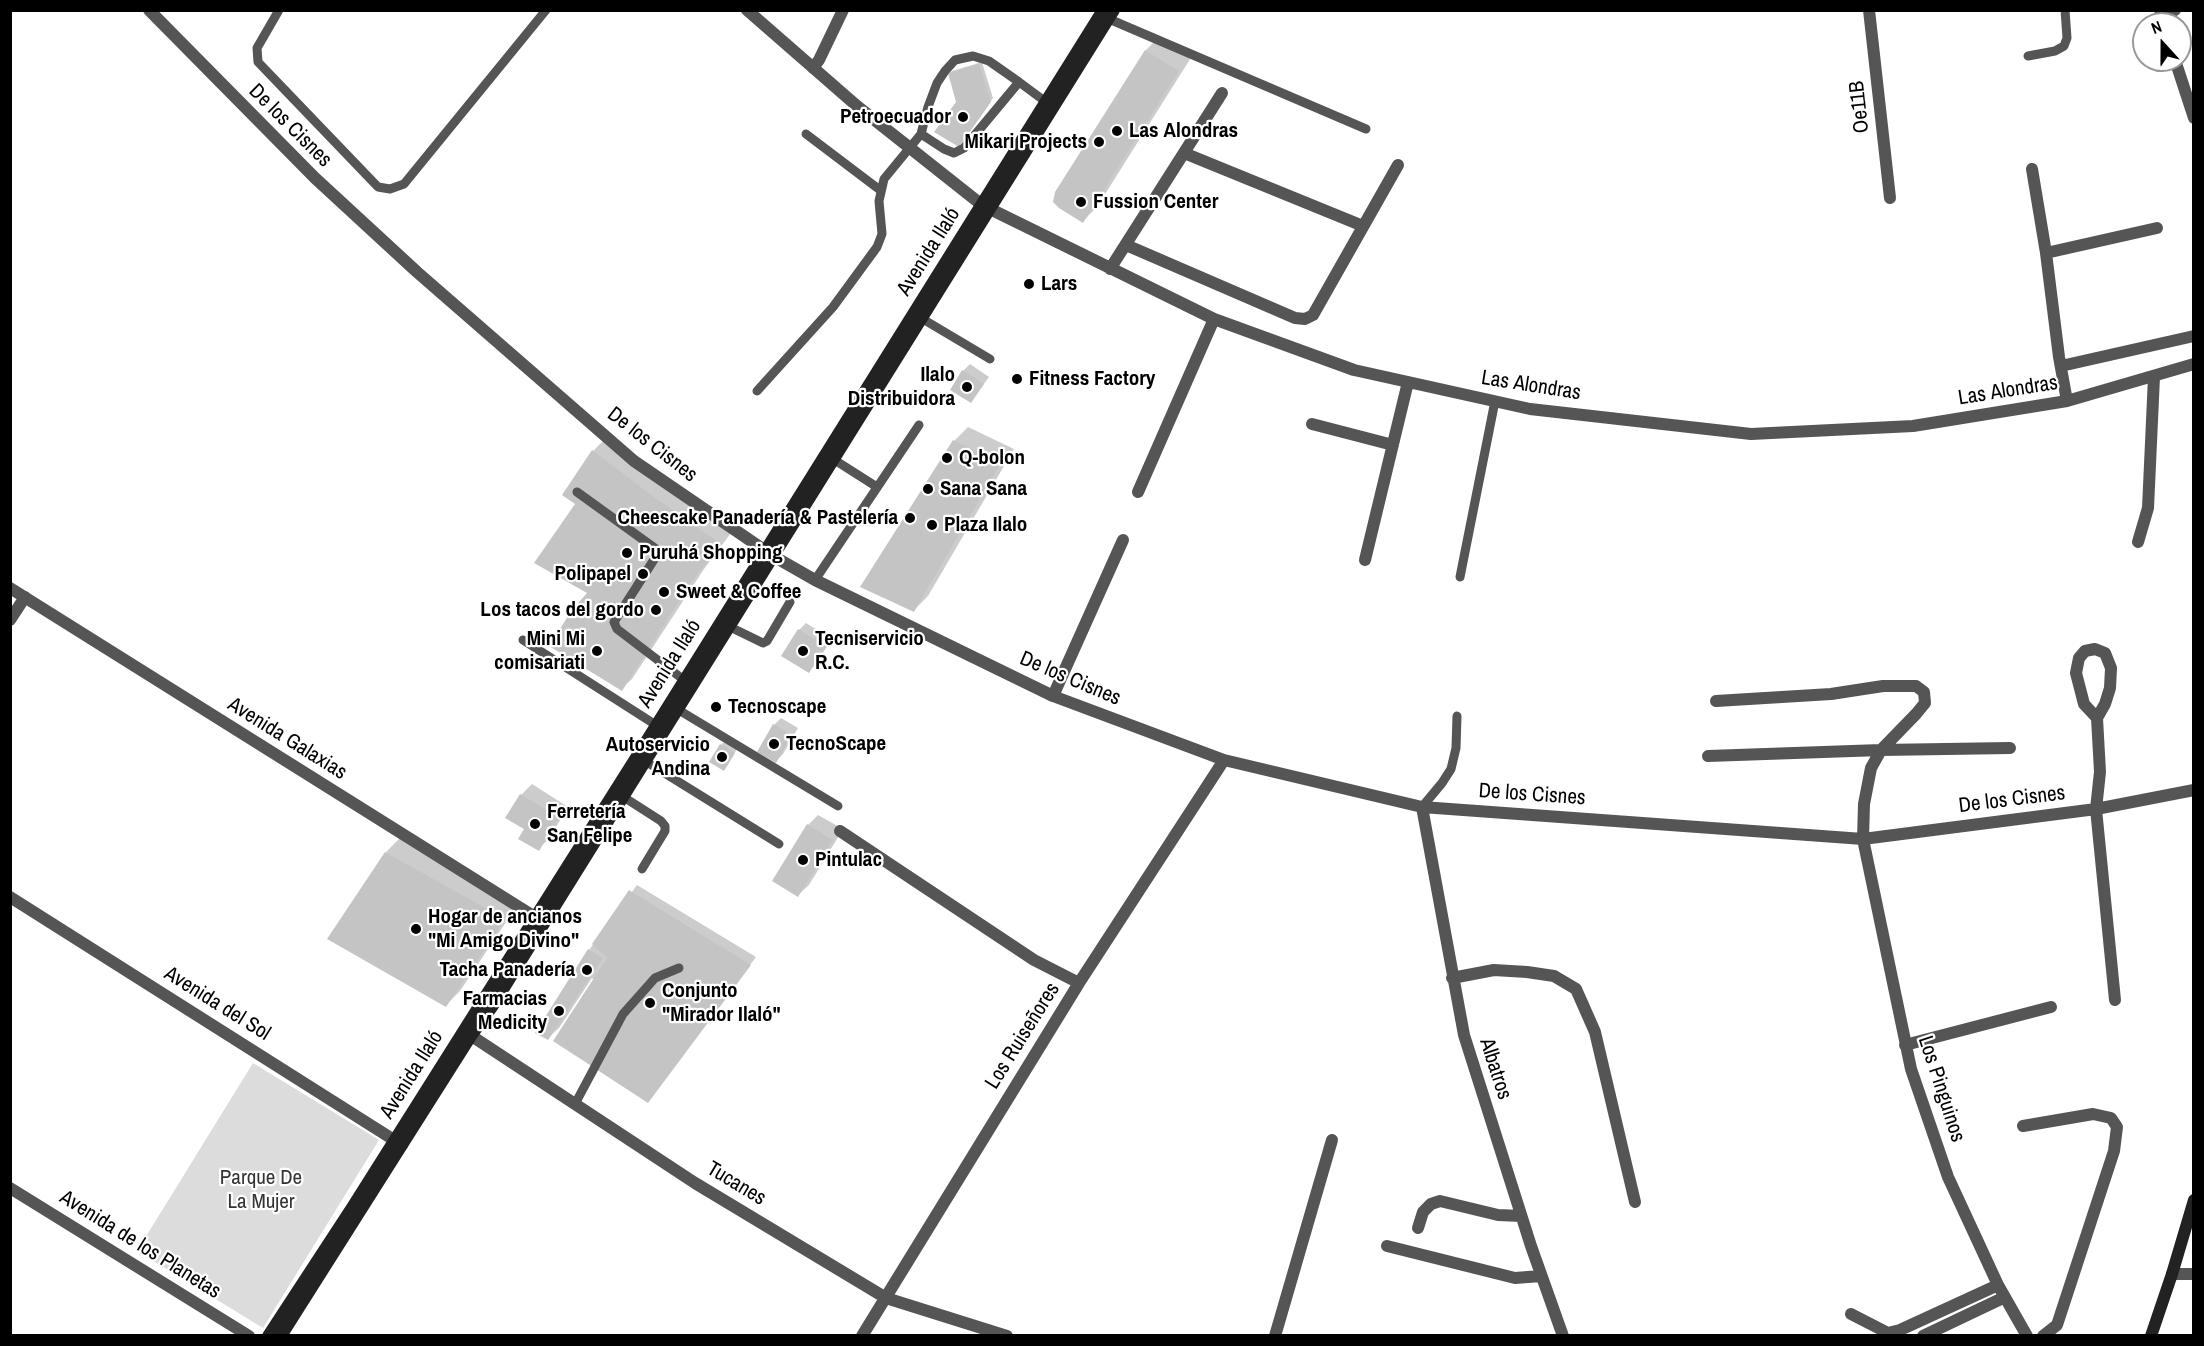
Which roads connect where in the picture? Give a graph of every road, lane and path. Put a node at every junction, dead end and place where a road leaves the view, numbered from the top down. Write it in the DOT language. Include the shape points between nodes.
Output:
graph roads {
  1 [pos="149,10"];
  2 [pos="279,10"];
  3 [pos="546,10"];
  4 [pos="747,10"];
  5 [pos="843,10"];
  6 [pos="1869,10"];
  7 [pos="2066,10"];
  8 [pos="1108,13"];
  9 [pos="2028,57"];
  10 [pos="813,68"];
  11 [pos="2179,72"];
  12 [pos="1019,82"];
  13 [pos="1222,93"];
  14 [pos="1046,102"];
  15 [pos="2193,118"];
  16 [pos="1366,129"];
  17 [pos="806,134"];
  18 [pos="921,134"];
  19 [pos="910,148"];
  20 [pos="1184,153"];
  21 [pos="1398,165"];
  22 [pos="2032,169"];
  23 [pos="880,190"];
  24 [pos="1890,198"];
  25 [pos="986,208"];
  26 [pos="1363,226"];
  27 [pos="2157,228"];
  28 [pos="1126,245"];
  29 [pos="2046,253"];
  30 [pos="1110,269"];
  31 [pos="921,318"];
  32 [pos="1214,319"];
  33 [pos="2193,336"];
  34 [pos="990,359"];
  35 [pos="2193,364"];
  36 [pos="2061,366"];
  37 [pos="2154,377"];
  38 [pos="1408,382"];
  39 [pos="757,391"];
  40 [pos="1495,401"];
  41 [pos="2067,401"];
  42 [pos="919,424"];
  43 [pos="1312,424"];
  44 [pos="1393,445"];
  45 [pos="833,459"];
  46 [pos="877,488"];
  47 [pos="577,492"];
  48 [pos="1138,492"];
  49 [pos="1123,540"];
  50 [pos="2138,542"];
  51 [pos="769,554"];
  52 [pos="1365,560"];
  53 [pos="1460,577"];
  54 [pos="815,580"];
  55 [pos="10,588"];
  56 [pos="25,597"];
  57 [pos="790,603"];
  58 [pos="10,620"];
  59 [pos="728,626"];
  60 [pos="523,640"];
  61 [pos="684,680"];
  62 [pos="1053,696"];
  63 [pos="1716,702"];
  64 [pos="677,709"];
  65 [pos="1457,716"];
  66 [pos="2097,718"];
  67 [pos="656,725"];
  68 [pos="2010,748"];
  69 [pos="1881,750"];
  70 [pos="1708,756"];
  71 [pos="1224,760"];
  72 [pos="645,761"];
  73 [pos="2193,790"];
  74 [pos="622,796"];
  75 [pos="838,806"];
  76 [pos="1422,807"];
  77 [pos="2096,809"];
  78 [pos="840,831"];
  79 [pos="1863,839"];
  80 [pos="779,844"];
  81 [pos="642,869"];
  82 [pos="10,897"];
  83 [pos="539,920"];
  84 [pos="679,968"];
  85 [pos="1452,978"];
  86 [pos="1079,982"];
  87 [pos="2115,1000"];
  88 [pos="2051,1007"];
  89 [pos="467,1033"];
  90 [pos="1905,1045"];
  91 [pos="575,1104"];
  92 [pos="2023,1126"];
  93 [pos="1332,1140"];
  94 [pos="398,1142"];
  95 [pos="10,1188"];
  96 [pos="2193,1200"];
  97 [pos="1635,1202"];
  98 [pos="1521,1216"];
  99 [pos="1418,1228"];
  100 [pos="1387,1246"];
  101 [pos="2172,1274"];
  102 [pos="2193,1274"];
  103 [pos="1541,1276"];
  104 [pos="1998,1285"];
  105 [pos="2005,1297"];
  106 [pos="886,1298"];
  107 [pos="1851,1314"];
  108 [pos="249,1335"];
  109 [pos="268,1335"];
  110 [pos="281,1335"];
  111 [pos="862,1335"];
  112 [pos="1007,1335"];
  113 [pos="1275,1335"];
  114 [pos="1563,1335"];
  115 [pos="1923,1335"];
  116 [pos="2027,1335"];
  117 [pos="2043,1335"];
  118 [pos="2151,1335"];
  1 -- 51 [label="street, De los Cisnes" via="315,178 443,294 634,461"];
  2 -- 3 [label="lane" via="257,48 258,62 378,186 390,189 404,184"];
  4 -- 10 [label="street, Las Alondras"];
  5 -- 10 [label="street"];
  6 -- 24 [label="street, Oe11B"];
  7 -- 9 [label="lane" via="2064,46"];
  8 -- 14 [label="main road, Avenida Ilaló"];
  8 -- 16 [label="lane"];
  8 -- 25 [label="main road, Avenida Ilaló"];
  10 -- 19 [label="street, Las Alondras"];
  11 -- 15 [label="street"];
  12 -- 14 [label="lane"];
  12 -- 18 [label="lane" via="964,148 954,153"];
  12 -- 18 [label="lane" via="981,58 955,60 937,83"];
  13 -- 20 [label="street"];
  14 -- 25 [label="main road, Avenida Ilaló"];
  17 -- 23 [label="lane"];
  18 -- 19 [label="lane"];
  19 -- 23 [label="lane" via="884,178"];
  19 -- 25 [label="street, Las Alondras"];
  20 -- 26 [label="street"];
  20 -- 28 [label="street"];
  21 -- 26 [label="street"];
  22 -- 29 [label="street"];
  23 -- 39 [label="lane" via="882,234 878,248 833,307"];
  25 -- 30 [label="street, Las Alondras"];
  25 -- 31 [label="main road, Avenida Ilaló"];
  25 -- 51 [label="main road, Avenida Ilaló"];
  26 -- 28 [label="street" via="1313,315 1305,319"];
  27 -- 29 [label="street"];
  28 -- 30 [label="street"];
  29 -- 36 [label="street"];
  30 -- 32 [label="street, Las Alondras"];
  31 -- 34 [label="lane"];
  31 -- 45 [label="main road, Avenida Ilaló"];
  32 -- 38 [label="street, Las Alondras" via="1354,370"];
  32 -- 48 [label="street"];
  33 -- 36 [label="street"];
  35 -- 37 [label="street, Las Alondras"];
  36 -- 41 [label="street"];
  37 -- 41 [label="street, Las Alondras"];
  37 -- 50 [label="street" via="2148,508"];
  38 -- 40 [label="street, Las Alondras"];
  38 -- 44 [label="street"];
  40 -- 41 [label="street, Las Alondras" via="1530,409 1751,434 1913,426"];
  40 -- 53 [label="lane"];
  42 -- 46 [label="lane"];
  43 -- 44 [label="street"];
  44 -- 52 [label="street"];
  45 -- 46 [label="lane"];
  45 -- 51 [label="main road, Avenida Ilaló"];
  46 -- 54 [label="lane"];
  47 -- 61 [label="lane" via="656,549 655,558 614,622 617,629"];
  49 -- 62 [label="street"];
  51 -- 54 [label="street, De los Cisnes"];
  51 -- 59 [label="main road, Avenida Ilaló"];
  51 -- 61 [label="main road, Avenida Ilaló"];
  54 -- 62 [label="street, De los Cisnes"];
  55 -- 56 [label="street, Avenida Galaxias"];
  56 -- 58 [label="street"];
  56 -- 83 [label="street, Avenida Galaxias"];
  57 -- 59 [label="lane" via="765,642"];
  59 -- 64 [label="main road, Avenida Ilaló"];
  60 -- 67 [label="lane"];
  61 -- 67 [label="main road, Avenida Ilaló"];
  62 -- 71 [label="street, De los Cisnes"];
  63 -- 69 [label="street" via="1916,686 1924,692 1925,703"];
  64 -- 72 [label="main road, Avenida Ilaló"];
  64 -- 75 [label="lane"];
  65 -- 76 [label="lane" via="1451,769"];
  66 -- 66 [label="street" via="2084,705 2076,673 2079,658 2085,651 2095,649 2105,653 2111,668 2110,688"];
  66 -- 77 [label="street" via="2100,771"];
  67 -- 83 [label="main road, Avenida Ilaló"];
  68 -- 69 [label="street"];
  69 -- 70 [label="street"];
  69 -- 79 [label="street, Los Pinguinos" via="1869,777"];
  71 -- 76 [label="street, De los Cisnes"];
  71 -- 86 [label="street, Los Ruiseñores"];
  72 -- 74 [label="main road, Avenida Ilaló"];
  72 -- 80 [label="lane"];
  73 -- 77 [label="street, De los Cisnes"];
  74 -- 81 [label="lane" via="665,826"];
  74 -- 83 [label="main road, Avenida Ilaló"];
  76 -- 79 [label="street, De los Cisnes"];
  76 -- 85 [label="street, Albatros"];
  77 -- 79 [label="street, De los Cisnes"];
  77 -- 87 [label="street"];
  78 -- 86 [label="street" via="1034,960"];
  79 -- 90 [label="street, Los Pinguinos"];
  82 -- 94 [label="street, Avenida del Sol"];
  83 -- 89 [label="main road, Avenida Ilaló" via="492,1006"];
  84 -- 91 [label="lane" via="655,978 623,1014"];
  85 -- 97 [label="street" via="1494,970 1527,972 1554,976 1576,989 1595,1032"];
  85 -- 98 [label="street, Albatros" via="1464,1035"];
  86 -- 106 [label="street, Los Ruiseñores"];
  88 -- 90 [label="street"];
  89 -- 91 [label="street, Tucanes"];
  89 -- 94 [label="main road, Avenida Ilaló"];
  90 -- 104 [label="street, Los Pinguinos" via="1948,1177"];
  91 -- 106 [label="street, Tucanes" via="695,1183"];
  92 -- 117 [label="street" via="2093,1114 2111,1118 2117,1127 2114,1151 2057,1325"];
  93 -- 113 [label="street"];
  94 -- 109 [label="main road, Avenida Ilaló"];
  94 -- 110 [label="main road, Avenida Ilaló"];
  95 -- 108 [label="street, Avenida de los Planetas"];
  96 -- 101 [label="main road"];
  98 -- 99 [label="street" via="1498,1215 1440,1201 1423,1212"];
  98 -- 103 [label="street, Albatros"];
  100 -- 103 [label="street" via="1515,1278"];
  101 -- 102 [label="street"];
  101 -- 118 [label="main road"];
  103 -- 114 [label="street, Albatros"];
  104 -- 105 [label="street, Los Pinguinos"];
  104 -- 107 [label="street" via="1888,1333"];
  105 -- 115 [label="street"];
  105 -- 116 [label="street, Los Pinguinos"];
  106 -- 111 [label="street, Los Ruiseñores"];
  106 -- 112 [label="street, Tucanes"];
}
